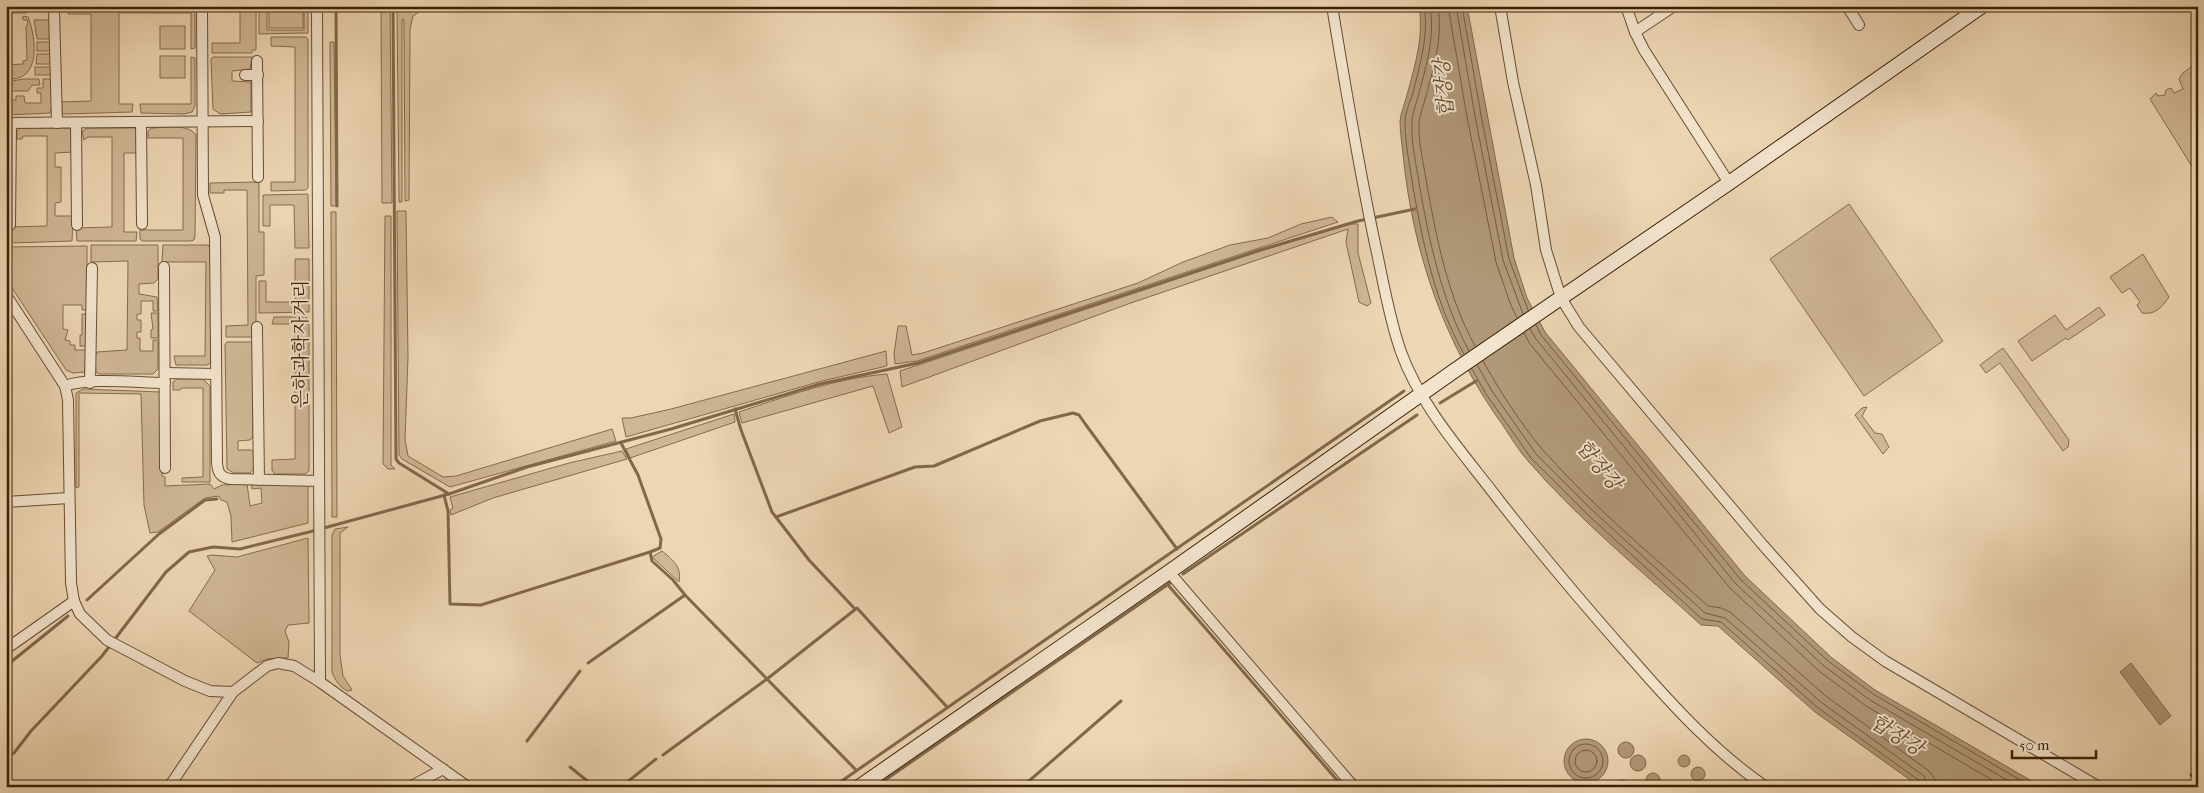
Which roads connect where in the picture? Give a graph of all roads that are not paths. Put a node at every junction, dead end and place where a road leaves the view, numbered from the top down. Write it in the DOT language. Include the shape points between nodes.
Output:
graph roads {
  1 [pos="202,6"];
  2 [pos="317,6"];
  3 [pos="1332,6"];
  4 [pos="1500,6"];
  5 [pos="1626,6"];
  6 [pos="1674,6"];
  7 [pos="1846,6"];
  8 [pos="1982,6"];
  9 [pos="54,10"];
  10 [pos="1859,25"];
  11 [pos="1635,32"];
  12 [pos="257,61"];
  13 [pos="245,75"];
  14 [pos="258,75"];
  15 [pos="258,121"];
  16 [pos="141,122"];
  17 [pos="203,122"];
  18 [pos="8,123"];
  19 [pos="57,123"];
  20 [pos="76,123"];
  21 [pos="258,177"];
  22 [pos="1729,182"];
  23 [pos="77,224"];
  24 [pos="142,224"];
  25 [pos="10,225"];
  26 [pos="164,267"];
  27 [pos="92,268"];
  28 [pos="6,295"];
  29 [pos="1556,302"];
  30 [pos="257,327"];
  31 [pos="216,374"];
  32 [pos="165,378"];
  33 [pos="90,383"];
  34 [pos="65,386"];
  35 [pos="1421,395"];
  36 [pos="165,468"];
  37 [pos="259,480"];
  38 [pos="319,481"];
  39 [pos="69,498"];
  40 [pos="6,502"];
  41 [pos="1170,572"];
  42 [pos="74,601"];
  43 [pos="6,648"];
  44 [pos="320,682"];
  45 [pos="233,692"];
  46 [pos="443,769"];
  47 [pos="169,787"];
  48 [pos="410,787"];
  49 [pos="468,787"];
  50 [pos="859,787"];
  51 [pos="1354,787"];
  52 [pos="1766,787"];
  53 [pos="2099,787"];
  1 -- 17 [label="street"];
  2 -- 38 [label="street, 은하과학자거리"];
  3 -- 35 [label="street" via="1370,225 1399,345"];
  4 -- 29 [label="street"];
  5 -- 11 [label="street"];
  6 -- 11 [label="street"];
  7 -- 10 [label="street"];
  8 -- 22 [label="street"];
  9 -- 19 [label="street"];
  11 -- 22 [label="street"];
  12 -- 14 [label="street"];
  13 -- 14 [label="street"];
  14 -- 15 [label="street"];
  15 -- 17 [label="street"];
  15 -- 21 [label="street"];
  16 -- 17 [label="street"];
  16 -- 20 [label="street"];
  16 -- 24 [label="street"];
  17 -- 31 [label="street" via="203,195 216,237"];
  18 -- 19 [label="street"];
  18 -- 25 [label="street"];
  19 -- 20 [label="street"];
  20 -- 23 [label="street"];
  22 -- 29 [label="street"];
  26 -- 32 [label="street"];
  27 -- 33 [label="street"];
  28 -- 34 [label="street"];
  29 -- 35 [label="street"];
  29 -- 53 [label="street" via="1711,485 1820,609 1845,632 1885,661"];
  30 -- 37 [label="street"];
  31 -- 32 [label="street"];
  31 -- 37 [label="street" via="218,472 223,477"];
  32 -- 33 [label="street"];
  32 -- 36 [label="street"];
  33 -- 34 [label="street"];
  34 -- 39 [label="street"];
  35 -- 41 [label="street"];
  35 -- 52 [label="street" via="1463,454 1603,627 1710,743"];
  37 -- 38 [label="street"];
  38 -- 44 [label="street, 은하과학자거리"];
  39 -- 40 [label="street"];
  39 -- 42 [label="street"];
  41 -- 50 [label="street"];
  41 -- 51 [label="street"];
  42 -- 43 [label="street"];
  42 -- 45 [label="street" via="80,614 111,643 185,681 210,691"];
  44 -- 45 [label="street" via="294,666 278,663 267,666"];
  44 -- 46 [label="street"];
  45 -- 47 [label="street"];
  46 -- 48 [label="street"];
  46 -- 49 [label="street"];
}
